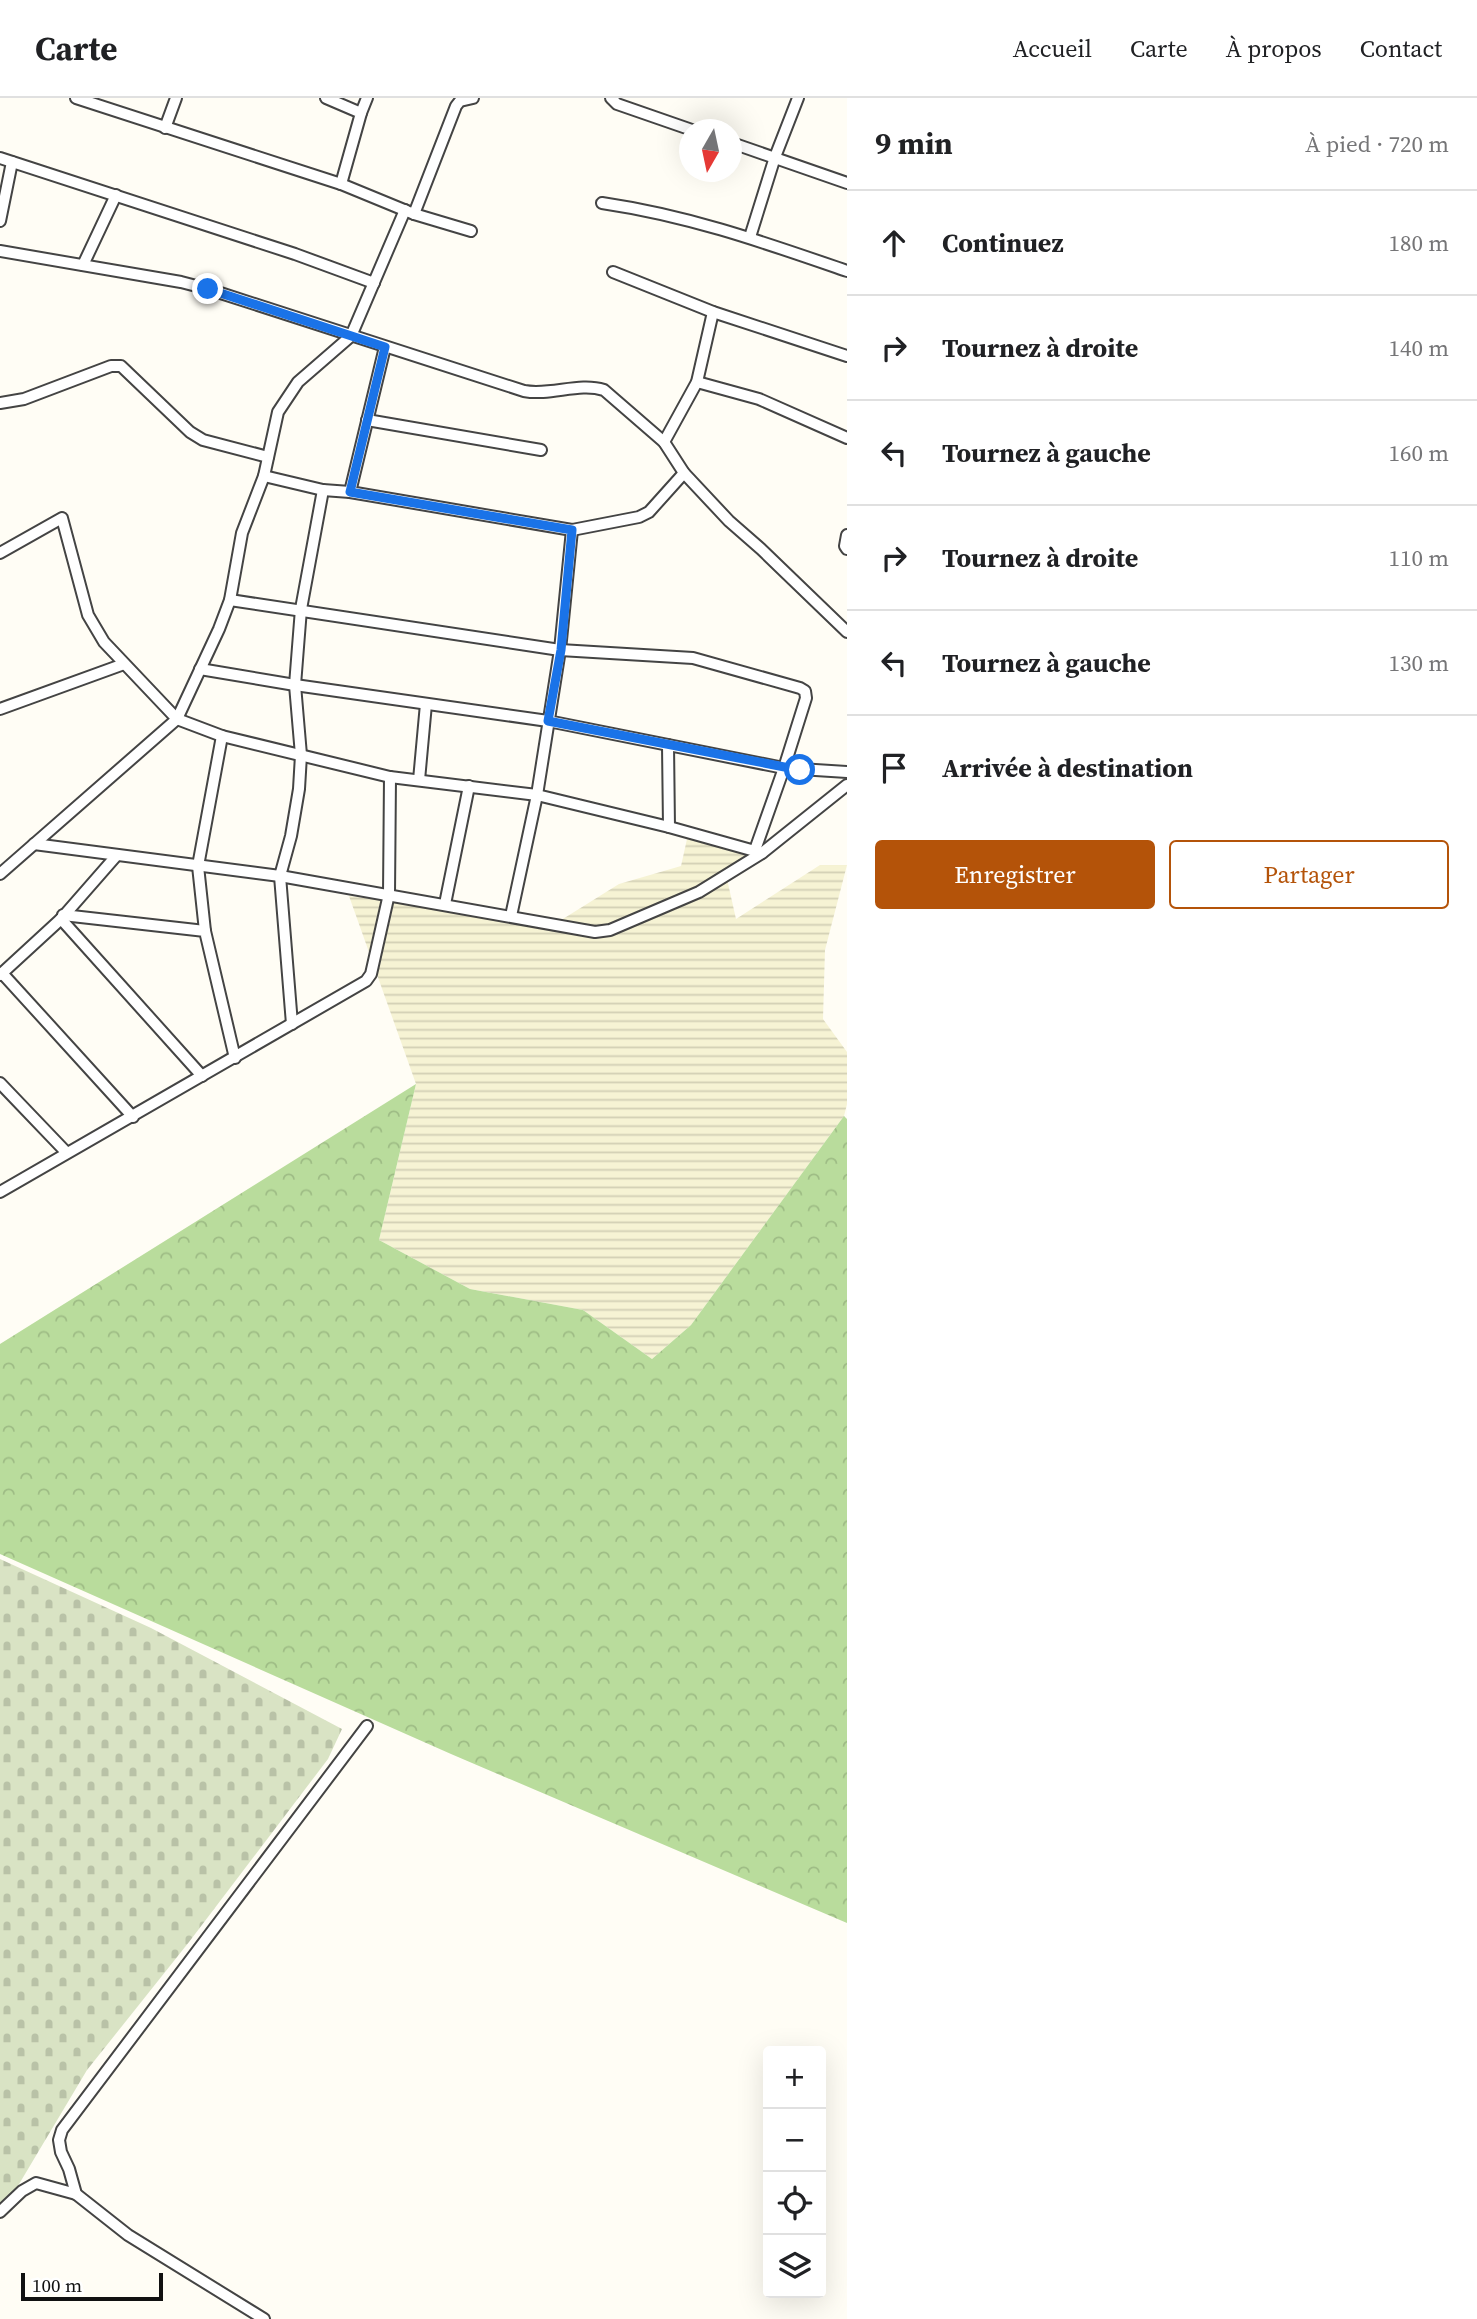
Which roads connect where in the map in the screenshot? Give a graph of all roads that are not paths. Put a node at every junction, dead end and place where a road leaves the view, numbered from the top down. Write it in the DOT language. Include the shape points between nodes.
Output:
graph roads {
  1 [pos="76,98"];
  2 [pos="176,98"];
  3 [pos="326,98"];
  4 [pos="367,98"];
  5 [pos="473,98"];
  6 [pos="611,98"];
  7 [pos="798,98"];
  8 [pos="361,113"];
  9 [pos="679,125"];
  10 [pos="165,128"];
  11 [pos="742,146"];
  12 [pos="775,157"];
  13 [pos="0,158"];
  14 [pos="12,162"];
  15 [pos="847,183"];
  16 [pos="341,184"];
  17 [pos="116,195"];
  18 [pos="602,203"];
  19 [pos="409,212"];
  20 [pos="0,221"];
  21 [pos="471,231"];
  22 [pos="750,237"];
  23 [pos="0,251"];
  24 [pos="83,265"];
  25 [pos="847,271"];
  26 [pos="613,272"];
  27 [pos="374,283"];
  28 [pos="713,312"];
  29 [pos="351,336"];
  30 [pos="385,347"];
  31 [pos="847,356"];
  32 [pos="697,382"];
  33 [pos="0,403"];
  34 [pos="367,420"];
  35 [pos="847,438"];
  36 [pos="664,442"];
  37 [pos="541,450"];
  38 [pos="268,457"];
  39 [pos="684,473"];
  40 [pos="264,476"];
  41 [pos="323,490"];
  42 [pos="350,492"];
  43 [pos="572,530"];
  44 [pos="847,535"];
  45 [pos="847,549"];
  46 [pos="0,553"];
  47 [pos="230,600"];
  48 [pos="301,610"];
  49 [pos="847,632"];
  50 [pos="561,650"];
  51 [pos="124,664"];
  52 [pos="200,669"];
  53 [pos="295,685"];
  54 [pos="426,704"];
  55 [pos="0,709"];
  56 [pos="177,719"];
  57 [pos="548,721"];
  58 [pos="222,736"];
  59 [pos="668,744"];
  60 [pos="301,755"];
  61 [pos="784,768"];
  62 [pos="847,772"];
  63 [pos="390,777"];
  64 [pos="419,780"];
  65 [pos="847,785"];
  66 [pos="469,786"];
  67 [pos="537,795"];
  68 [pos="669,827"];
  69 [pos="34,844"];
  70 [pos="759,852"];
  71 [pos="117,855"];
  72 [pos="198,866"];
  73 [pos="0,874"];
  74 [pos="280,876"];
  75 [pos="389,894"];
  76 [pos="445,904"];
  77 [pos="511,916"];
  78 [pos="62,917"];
  79 [pos="205,931"];
  80 [pos="1,974"];
  81 [pos="292,1024"];
  82 [pos="234,1058"];
  83 [pos="202,1076"];
  84 [pos="0,1083"];
  85 [pos="133,1117"];
  86 [pos="66,1152"];
  87 [pos="0,1192"];
  88 [pos="368,1726"];
  89 [pos="76,2194"];
  90 [pos="0,2212"];
  91 [pos="264,2319"];
  1 -- 10 [label="street"];
  2 -- 10 [label="street"];
  3 -- 8 [label="street"];
  4 -- 8 [label="street"];
  5 -- 19 [label="street" via="456,106"];
  6 -- 9 [label="street"];
  7 -- 12 [label="street"];
  8 -- 16 [label="street"];
  10 -- 16 [label="street"];
  11 -- 12 [label="street"];
  12 -- 15 [label="street"];
  12 -- 22 [label="street"];
  13 -- 14 [label="street"];
  14 -- 17 [label="street"];
  14 -- 20 [label="street"];
  16 -- 19 [label="street"];
  17 -- 24 [label="street"];
  17 -- 27 [label="street"];
  18 -- 22 [label="street" via="650,210"];
  19 -- 21 [label="street"];
  19 -- 27 [label="street"];
  22 -- 25 [label="street"];
  23 -- 24 [label="street"];
  24 -- 29 [label="street" via="181,282"];
  26 -- 28 [label="street"];
  27 -- 29 [label="street"];
  28 -- 31 [label="street"];
  28 -- 32 [label="street"];
  29 -- 30 [label="street"];
  29 -- 38 [label="street" via="285,398"];
  30 -- 34 [label="street"];
  30 -- 36 [label="street" via="524,391 604,390"];
  32 -- 35 [label="street" via="759,399"];
  32 -- 36 [label="street"];
  33 -- 38 [label="street" via="121,366 190,432 203,440"];
  34 -- 37 [label="street"];
  34 -- 42 [label="street"];
  36 -- 39 [label="street"];
  38 -- 40 [label="street"];
  39 -- 43 [label="street" via="649,512"];
  39 -- 49 [label="street"];
  40 -- 41 [label="street"];
  40 -- 47 [label="street" via="242,533"];
  41 -- 42 [label="street"];
  41 -- 48 [label="street"];
  42 -- 43 [label="street"];
  43 -- 50 [label="street"];
  44 -- 45 [label="street"];
  46 -- 51 [label="street" via="62,518 88,615"];
  47 -- 48 [label="street"];
  47 -- 52 [label="street"];
  48 -- 50 [label="street"];
  48 -- 53 [label="street"];
  50 -- 57 [label="street"];
  50 -- 61 [label="street" via="693,658 800,688 806,698"];
  51 -- 55 [label="street"];
  51 -- 56 [label="street"];
  52 -- 53 [label="street"];
  52 -- 56 [label="street"];
  53 -- 54 [label="street"];
  53 -- 60 [label="street"];
  54 -- 57 [label="street"];
  54 -- 64 [label="street"];
  56 -- 58 [label="street"];
  56 -- 69 [label="street"];
  57 -- 59 [label="street"];
  57 -- 67 [label="street"];
  58 -- 60 [label="street"];
  58 -- 72 [label="street"];
  59 -- 61 [label="street"];
  59 -- 68 [label="street"];
  60 -- 63 [label="street"];
  60 -- 74 [label="street" via="297,801"];
  61 -- 62 [label="street"];
  61 -- 70 [label="street"];
  63 -- 64 [label="street"];
  63 -- 75 [label="street"];
  64 -- 66 [label="street"];
  65 -- 70 [label="street"];
  66 -- 67 [label="street"];
  66 -- 76 [label="street"];
  67 -- 68 [label="street"];
  67 -- 77 [label="street"];
  68 -- 70 [label="street"];
  69 -- 71 [label="street"];
  69 -- 73 [label="street"];
  70 -- 77 [label="street" via="699,892 610,930 595,932"];
  71 -- 72 [label="street"];
  71 -- 78 [label="street"];
  72 -- 74 [label="street"];
  72 -- 79 [label="street"];
  74 -- 75 [label="street"];
  74 -- 81 [label="street"];
  75 -- 76 [label="street"];
  75 -- 81 [label="street" via="370,977"];
  76 -- 77 [label="street"];
  78 -- 79 [label="street"];
  78 -- 80 [label="street"];
  78 -- 83 [label="street"];
  79 -- 82 [label="street"];
  80 -- 85 [label="street"];
  81 -- 82 [label="street"];
  82 -- 83 [label="street"];
  83 -- 85 [label="street"];
  84 -- 86 [label="street"];
  85 -- 86 [label="street"];
  86 -- 87 [label="street"];
  88 -- 89 [label="street" via="62,2130 61,2152"];
  89 -- 90 [label="street" via="36,2183"];
  89 -- 91 [label="street" via="128,2235"];
}
